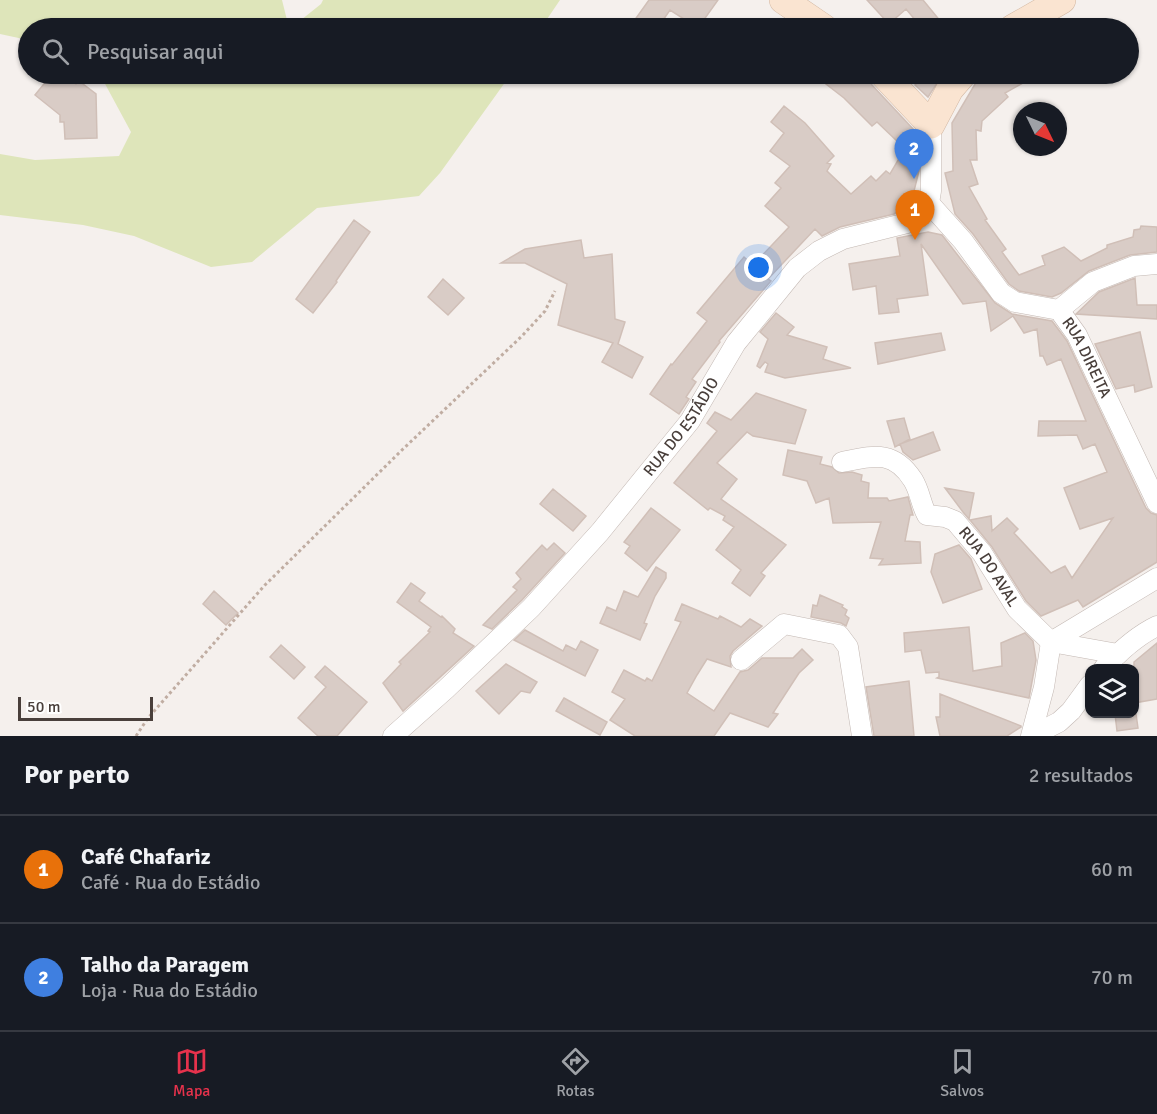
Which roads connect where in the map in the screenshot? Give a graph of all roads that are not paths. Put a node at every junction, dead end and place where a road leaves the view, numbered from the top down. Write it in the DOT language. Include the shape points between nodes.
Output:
graph roads {
  1 [pos="783,0"];
  2 [pos="1062,0"];
  3 [pos="809,18"];
  4 [pos="1030,18"];
  5 [pos="892,84"];
  6 [pos="955,84"];
  7 [pos="931,125"];
  8 [pos="929,204"];
  9 [pos="1157,264"];
  10 [pos="1059,310"];
  11 [pos="842,462"];
  12 [pos="1157,502"];
  13 [pos="1157,578"];
  14 [pos="1157,626"];
  15 [pos="1051,642"];
  16 [pos="1118,654"];
  17 [pos="741,660"];
  18 [pos="1109,664"];
  19 [pos="1085,691"];
  20 [pos="393,736"];
  21 [pos="862,736"];
  22 [pos="1031,736"];
  1 -- 3 [label="street"];
  2 -- 4 [label="street"];
  5 -- 7 [label="street"];
  6 -- 7 [label="street"];
  7 -- 8 [label="street"];
  8 -- 10 [label="street, RUA DIREITA" via="963,241 1001,293 1015,302"];
  8 -- 20 [label="street, RUA DO ESTÁDIO" via="907,223 843,239 797,268 736,343 690,421 600,532 531,608"];
  9 -- 10 [label="street" via="1134,266 1093,282"];
  10 -- 12 [label="street, RUA DIREITA" via="1077,335"];
  11 -- 15 [label="street, RUA DO AVAL" via="882,455 897,462 913,480 927,515 954,521 982,553 1017,609"];
  13 -- 15 [label="street"];
  14 -- 16 [label="street"];
  15 -- 16 [label="street"];
  15 -- 22 [label="street"];
  16 -- 18 [label="street"];
  17 -- 21 [label="street" via="784,624 839,635 848,647"];
  19 -- 22 [label="street" via="1059,722"];
}
